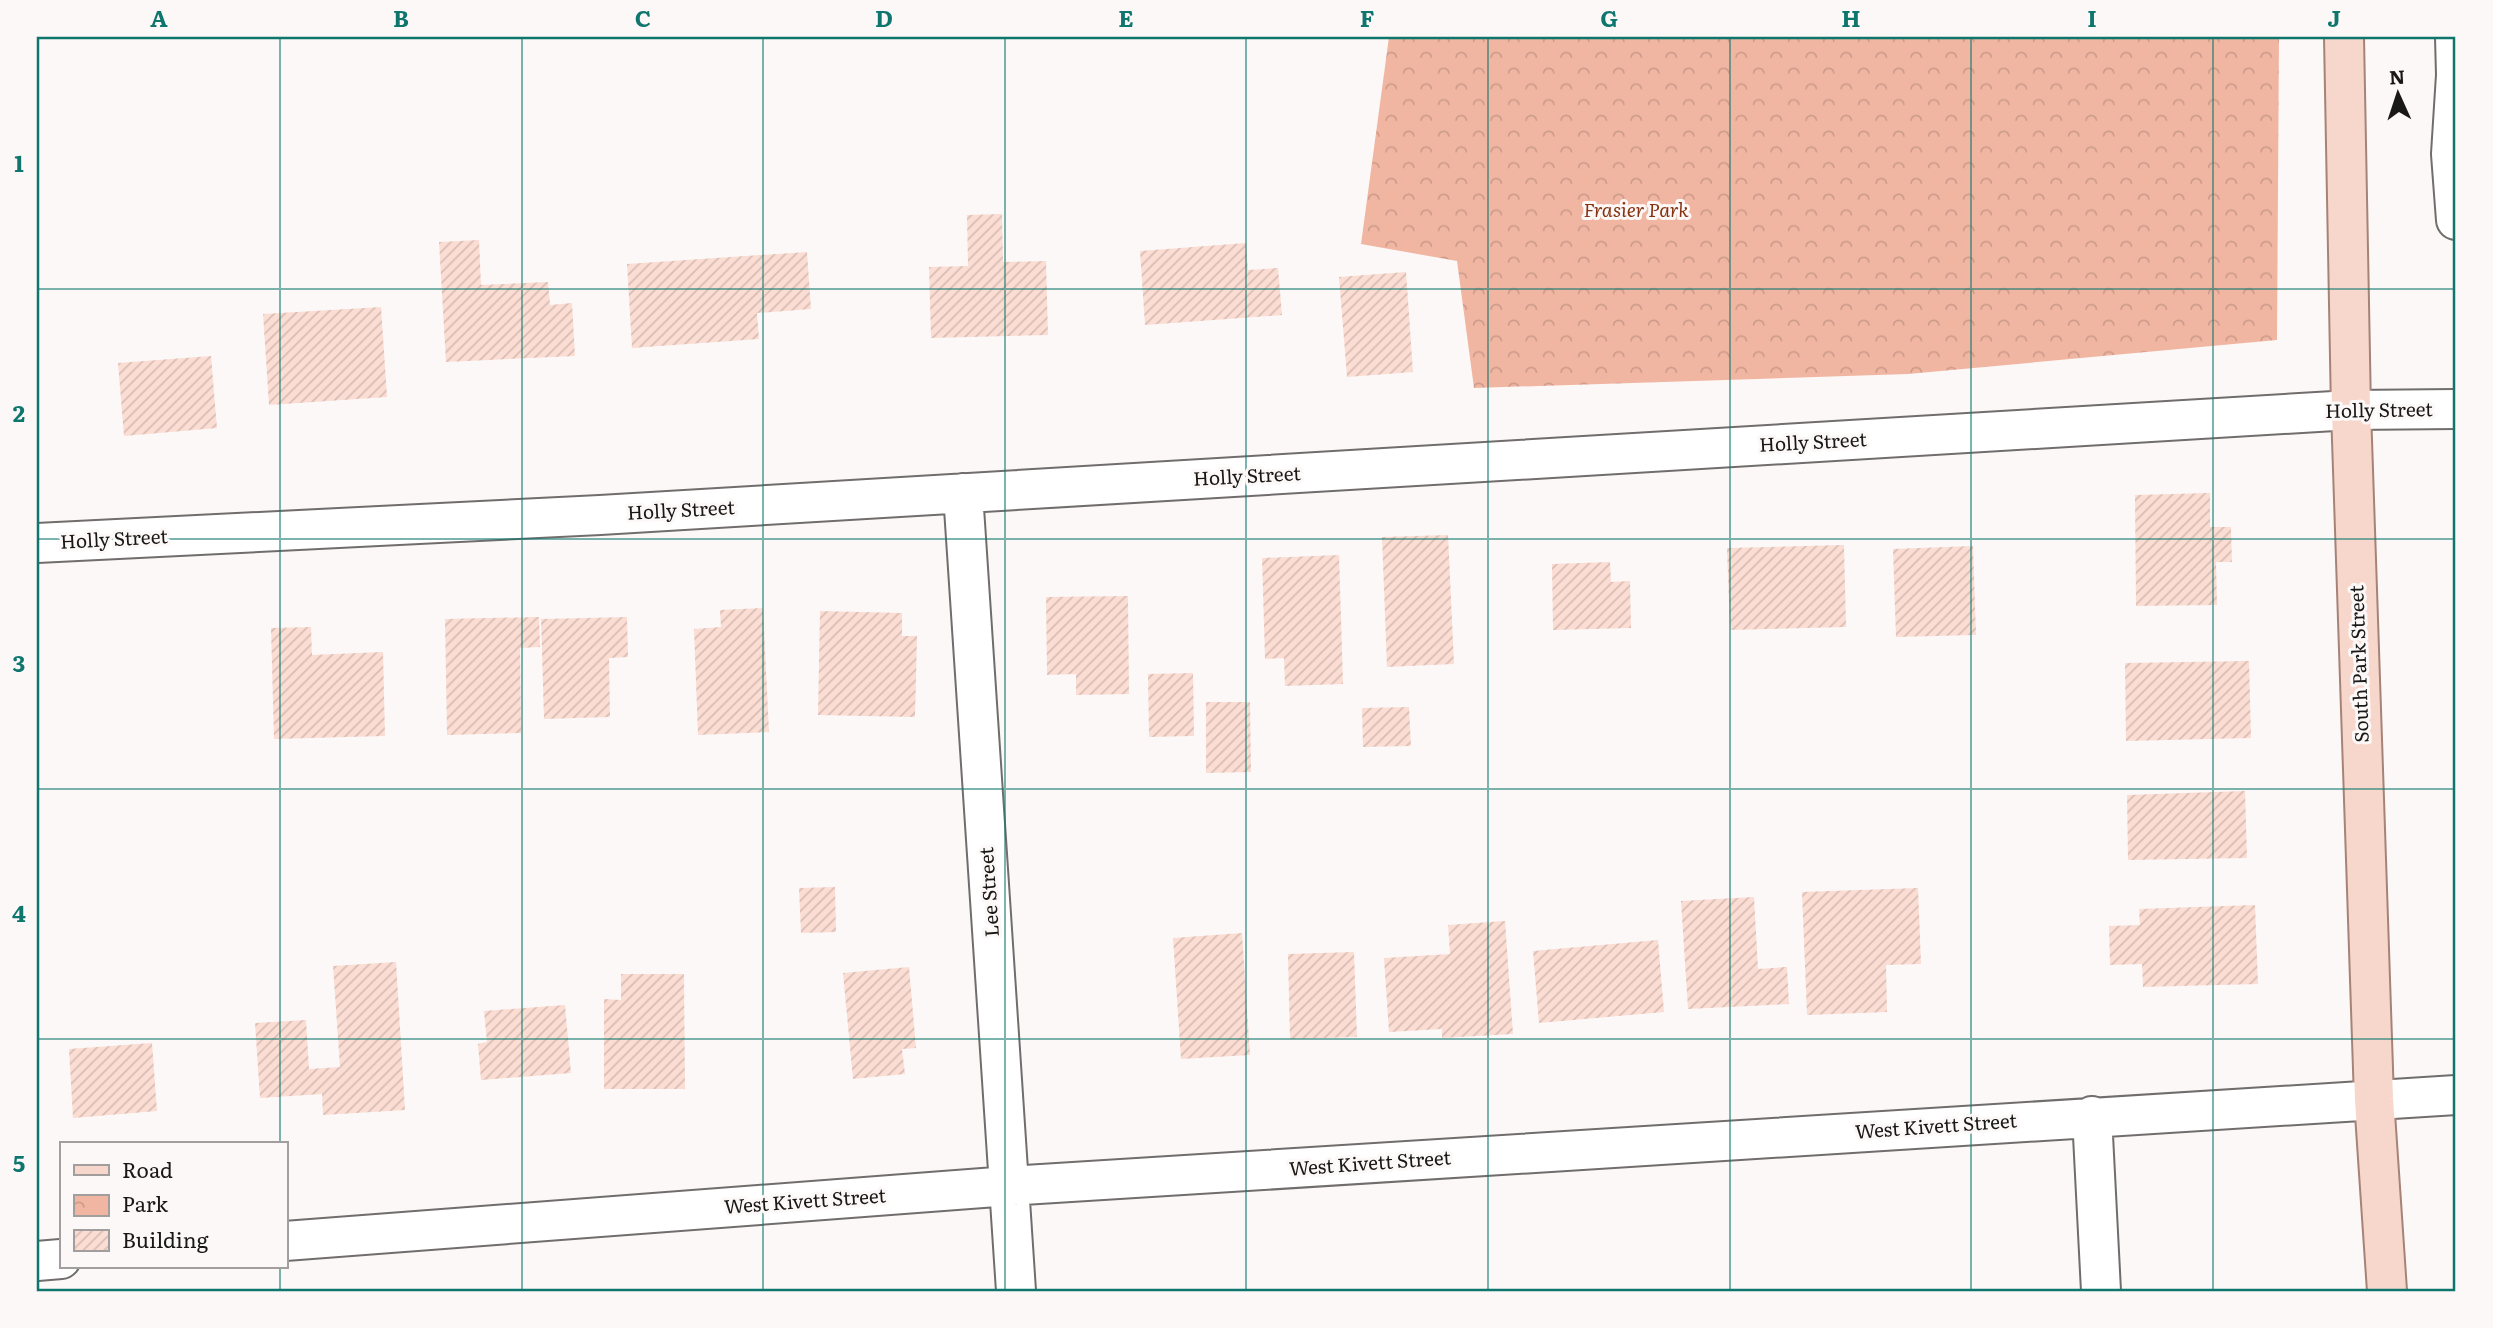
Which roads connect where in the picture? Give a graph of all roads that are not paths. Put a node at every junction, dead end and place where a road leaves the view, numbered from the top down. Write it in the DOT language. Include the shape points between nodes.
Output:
graph roads {
  1 [pos="2344,37"];
  2 [pos="2455,37"];
  3 [pos="2456,220"];
  4 [pos="2456,409"];
  5 [pos="2351,410"];
  6 [pos="963,493"];
  7 [pos="37,543"];
  8 [pos="2456,1094"];
  9 [pos="2374,1099"];
  10 [pos="2092,1116"];
  11 [pos="1009,1186"];
  12 [pos="287,1241"];
  13 [pos="60,1259"];
  14 [pos="37,1261"];
  15 [pos="1016,1291"];
  16 [pos="2101,1291"];
  17 [pos="2387,1291"];
  1 -- 5 [label="main road, South Park Street"];
  2 -- 3 [label="street" via="2451,154"];
  4 -- 5 [label="street, Holly Street"];
  5 -- 6 [label="street, Holly Street"];
  5 -- 9 [label="main road, South Park Street"];
  6 -- 7 [label="street, Holly Street"];
  6 -- 11 [label="street, Lee Street"];
  8 -- 9 [label="street, West Kivett Street"];
  9 -- 10 [label="street, West Kivett Street"];
  9 -- 17 [label="main road, South Park Street"];
  10 -- 11 [label="street, West Kivett Street"];
  10 -- 16 [label="street"];
  11 -- 12 [label="street, West Kivett Street"];
  11 -- 15 [label="street, Lee Street"];
  13 -- 14 [label="street"];
}
